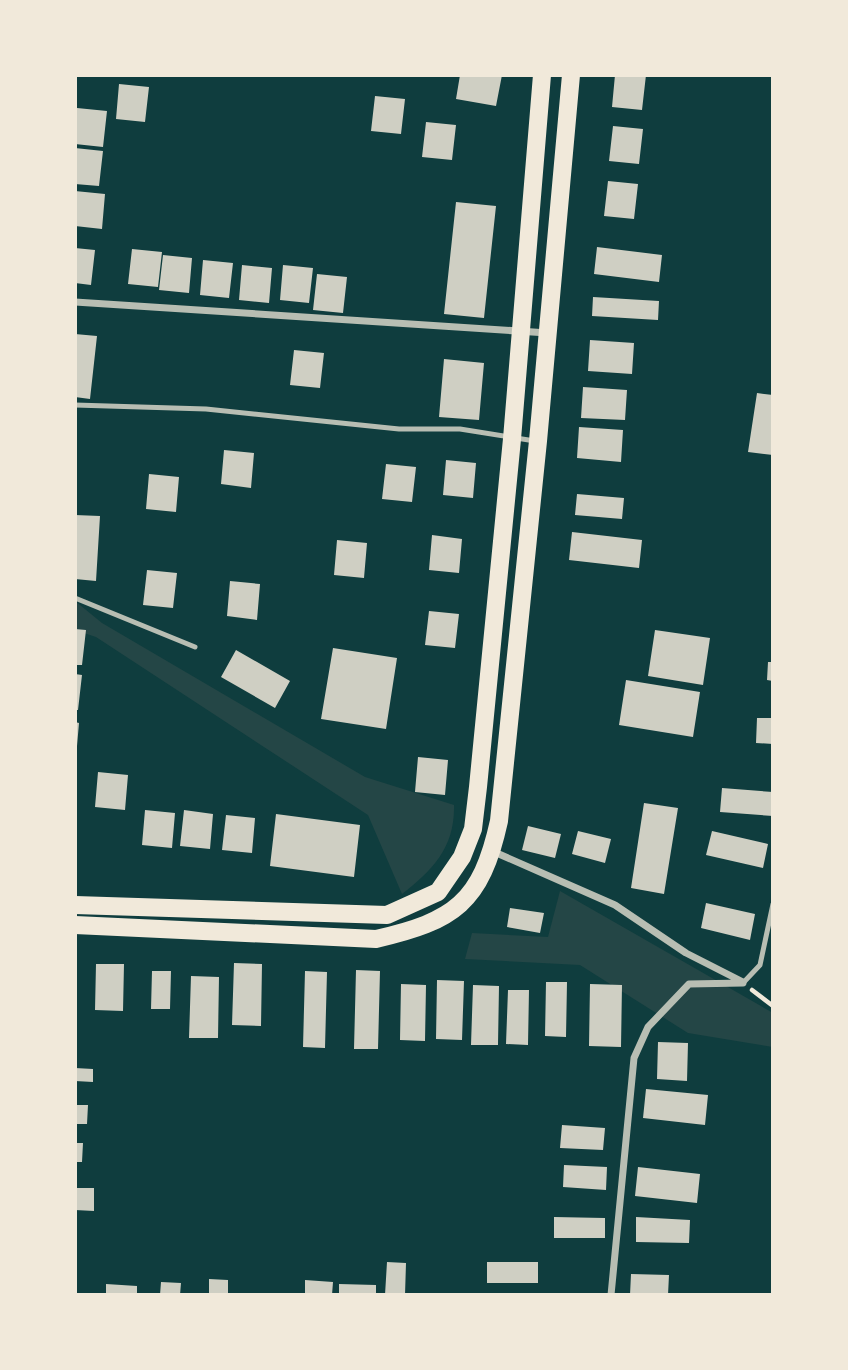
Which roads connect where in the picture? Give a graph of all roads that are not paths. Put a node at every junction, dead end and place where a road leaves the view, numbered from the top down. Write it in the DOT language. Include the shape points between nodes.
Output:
graph roads {
  1 [pos="541,75"];
  2 [pos="572,75"];
  3 [pos="75,302"];
  4 [pos="521,331"];
  5 [pos="548,333"];
  6 [pos="75,405"];
  7 [pos="512,439"];
  8 [pos="538,441"];
  9 [pos="75,598"];
  10 [pos="195,647"];
  11 [pos="492,851"];
  12 [pos="773,904"];
  13 [pos="75,905"];
  14 [pos="75,925"];
  15 [pos="743,982"];
  16 [pos="611,1295"];
  1 -- 4 [label="main road"];
  2 -- 5 [label="main road"];
  3 -- 4 [label="street"];
  4 -- 5 [label="street"];
  4 -- 7 [label="main road"];
  5 -- 8 [label="main road"];
  6 -- 7 [label="lane" via="206,409 399,429 460,429"];
  7 -- 8 [label="lane"];
  7 -- 13 [label="main road" via="473,829 462,858 438,892 387,915"];
  8 -- 11 [label="main road" via="499,821"];
  9 -- 10 [label="lane"];
  11 -- 14 [label="main road" via="462,905 420,929 376,939"];
  11 -- 15 [label="street" via="615,905 686,953"];
  12 -- 15 [label="lane" via="760,965"];
  15 -- 16 [label="street" via="689,984 648,1027 634,1058"];
}
